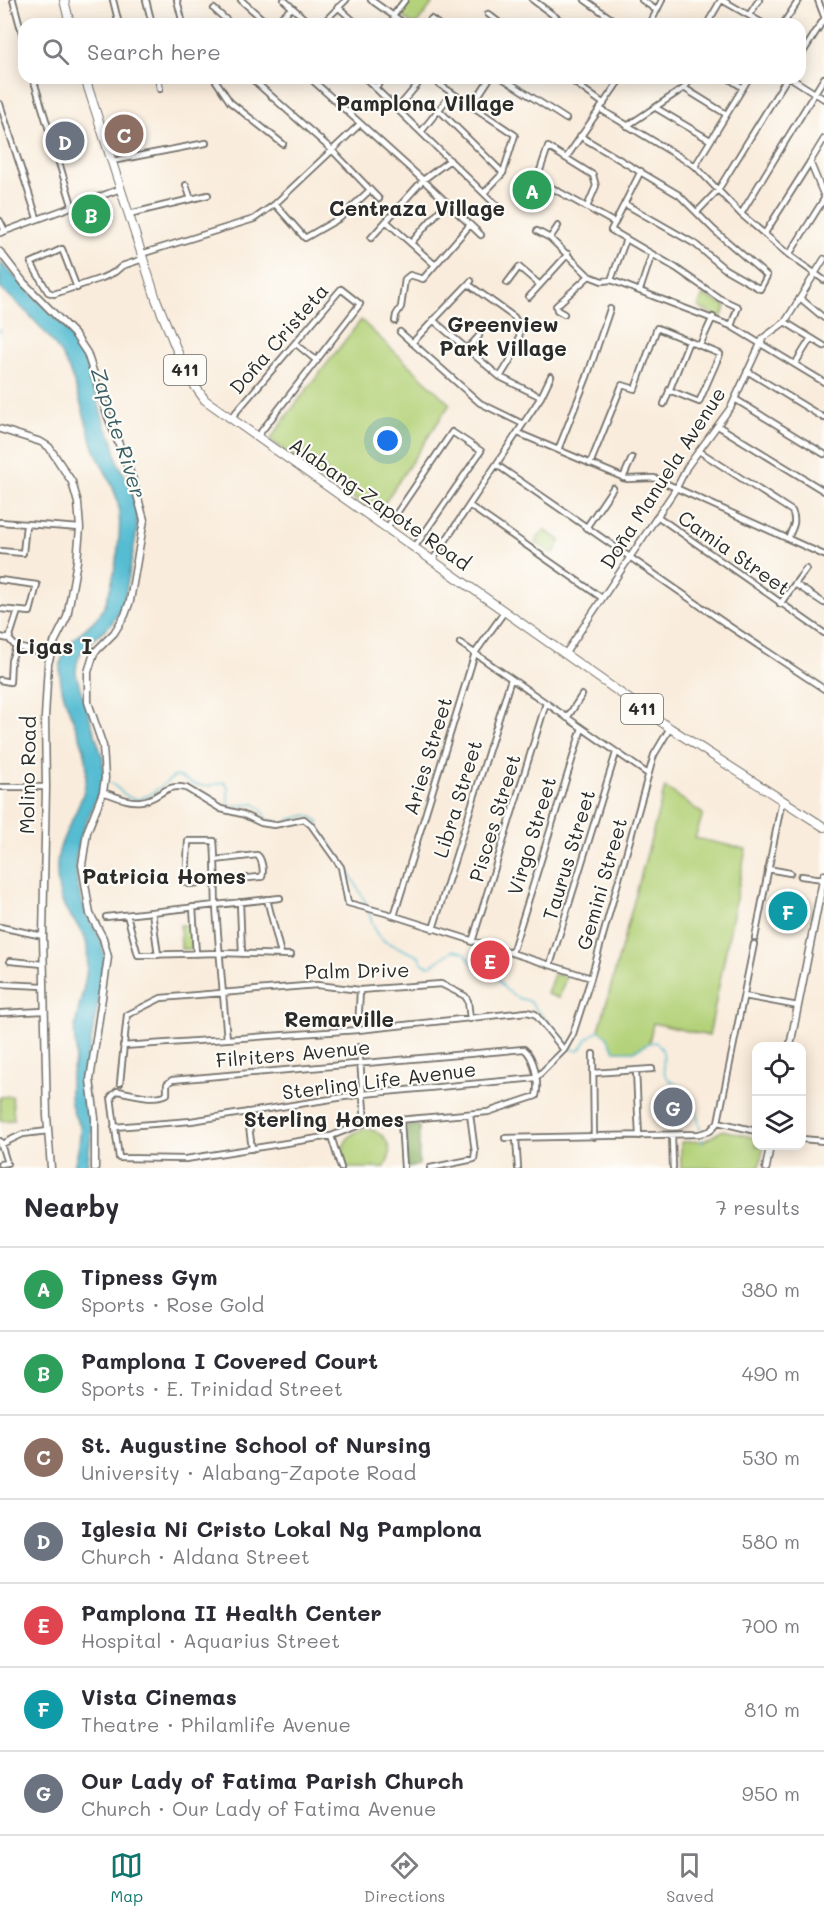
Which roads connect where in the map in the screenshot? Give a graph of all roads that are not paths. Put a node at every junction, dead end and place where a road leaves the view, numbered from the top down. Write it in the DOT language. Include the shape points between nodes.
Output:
graph roads {
  1 [pos="13,0"];
  2 [pos="64,0"];
  3 [pos="113,0"];
  4 [pos="146,0"];
  5 [pos="177,0"];
  6 [pos="241,0"];
  7 [pos="284,0"];
  8 [pos="346,0"];
  9 [pos="371,0"];
  10 [pos="405,0"];
  11 [pos="532,0"];
  12 [pos="585,0"];
  13 [pos="642,0"];
  14 [pos="662,0"];
  15 [pos="722,0"];
  16 [pos="759,0"];
  17 [pos="799,0"];
  18 [pos="818,0"];
  19 [pos="338,7"];
  20 [pos="292,8"];
  21 [pos="214,9"];
  22 [pos="656,10"];
  23 [pos="488,14"];
  24 [pos="749,15"];
  25 [pos="393,16"];
  26 [pos="824,17"];
  27 [pos="68,18"];
  28 [pos="118,18"];
  29 [pos="150,18"];
  30 [pos="182,18"];
  31 [pos="224,18"];
  32 [pos="261,18"];
  33 [pos="280,18"];
  34 [pos="303,18"];
  35 [pos="328,18"];
  36 [pos="350,18"];
  37 [pos="396,18"];
  38 [pos="493,18"];
  39 [pos="556,18"];
  40 [pos="610,18"];
  41 [pos="653,18"];
  42 [pos="711,18"];
  43 [pos="754,18"];
  44 [pos="787,18"];
  45 [pos="18,19"];
  46 [pos="806,47"];
  47 [pos="824,78"];
  48 [pos="35,84"];
  49 [pos="87,84"];
  50 [pos="159,84"];
  51 [pos="218,84"];
  52 [pos="258,84"];
  53 [pos="317,84"];
  54 [pos="371,84"];
  55 [pos="379,84"];
  56 [pos="418,84"];
  57 [pos="439,84"];
  58 [pos="484,84"];
  59 [pos="511,84"];
  60 [pos="617,84"];
  61 [pos="687,84"];
  62 [pos="737,84"];
  63 [pos="746,84"];
  64 [pos="784,84"];
  65 [pos="800,84"];
  66 [pos="576,85"];
  67 [pos="375,88"];
  68 [pos="684,88"];
  69 [pos="743,88"];
  70 [pos="160,89"];
  71 [pos="815,92"];
  72 [pos="452,93"];
  73 [pos="824,99"];
  74 [pos="0,104"];
  75 [pos="604,104"];
  76 [pos="471,107"];
  77 [pos="656,108"];
  78 [pos="397,109"];
  79 [pos="600,109"];
  80 [pos="439,110"];
  81 [pos="726,114"];
  82 [pos="566,119"];
  83 [pos="360,124"];
  84 [pos="627,126"];
  85 [pos="421,132"];
  86 [pos="580,136"];
  87 [pos="824,139"];
  88 [pos="710,140"];
  89 [pos="206,143"];
  90 [pos="283,144"];
  91 [pos="332,150"];
  92 [pos="566,158"];
  93 [pos="450,160"];
  94 [pos="111,161"];
  95 [pos="810,162"];
  96 [pos="695,166"];
  97 [pos="641,171"];
  98 [pos="503,174"];
  99 [pos="423,180"];
  100 [pos="186,185"];
  101 [pos="120,189"];
  102 [pos="370,190"];
  103 [pos="718,190"];
  104 [pos="484,194"];
  105 [pos="208,195"];
  106 [pos="824,198"];
  107 [pos="191,199"];
  108 [pos="379,199"];
  109 [pos="275,204"];
  110 [pos="446,204"];
  111 [pos="625,204"];
  112 [pos="72,205"];
  113 [pos="587,207"];
  114 [pos="499,208"];
  115 [pos="697,213"];
  116 [pos="128,214"];
  117 [pos="741,214"];
  118 [pos="37,218"];
  119 [pos="386,220"];
  120 [pos="0,221"];
  121 [pos="615,223"];
  122 [pos="470,225"];
  123 [pos="558,226"];
  124 [pos="537,231"];
  125 [pos="2,232"];
  126 [pos="765,233"];
  127 [pos="481,235"];
  128 [pos="371,238"];
  129 [pos="550,238"];
  130 [pos="626,239"];
  131 [pos="411,243"];
  132 [pos="0,252"];
  133 [pos="568,254"];
  134 [pos="652,254"];
  135 [pos="789,255"];
  136 [pos="142,257"];
  137 [pos="824,259"];
  138 [pos="435,265"];
  139 [pos="814,274"];
  140 [pos="589,276"];
  141 [pos="611,280"];
  142 [pos="824,280"];
  143 [pos="507,283"];
  144 [pos="540,285"];
  145 [pos="77,288"];
  146 [pos="640,290"];
  147 [pos="529,297"];
  148 [pos="800,298"];
  149 [pos="610,309"];
  150 [pos="564,314"];
  151 [pos="713,317"];
  152 [pos="824,318"];
  153 [pos="434,320"];
  154 [pos="395,321"];
  155 [pos="785,322"];
  156 [pos="731,326"];
  157 [pos="400,332"];
  158 [pos="479,336"];
  159 [pos="811,338"];
  160 [pos="688,341"];
  161 [pos="295,342"];
  162 [pos="412,343"];
  163 [pos="760,343"];
  164 [pos="700,345"];
  165 [pos="824,346"];
  166 [pos="467,349"];
  167 [pos="317,361"];
  168 [pos="795,364"];
  169 [pos="747,371"];
  170 [pos="551,376"];
  171 [pos="500,377"];
  172 [pos="824,382"];
  173 [pos="669,390"];
  174 [pos="542,397"];
  175 [pos="735,399"];
  176 [pos="664,404"];
  177 [pos="824,418"];
  178 [pos="231,419"];
  179 [pos="524,424"];
  180 [pos="718,426"];
  181 [pos="0,429"];
  182 [pos="518,433"];
  183 [pos="257,437"];
  184 [pos="558,450"];
  185 [pos="699,451"];
  186 [pos="824,454"];
  187 [pos="632,458"];
  188 [pos="590,464"];
  189 [pos="496,465"];
  190 [pos="623,478"];
  191 [pos="677,487"];
  192 [pos="613,488"];
  193 [pos="824,491"];
  194 [pos="470,506"];
  195 [pos="657,516"];
  196 [pos="0,522"];
  197 [pos="26,525"];
  198 [pos="80,528"];
  199 [pos="586,528"];
  200 [pos="386,529"];
  201 [pos="788,538"];
  202 [pos="414,548"];
  203 [pos="0,551"];
  204 [pos="823,553"];
  205 [pos="630,556"];
  206 [pos="432,561"];
  207 [pos="806,569"];
  208 [pos="0,580"];
  209 [pos="795,584"];
  210 [pos="602,598"];
  211 [pos="824,603"];
  212 [pos="780,604"];
  213 [pos="0,609"];
  214 [pos="18,611"];
  215 [pos="505,611"];
  216 [pos="824,633"];
  217 [pos="0,637"];
  218 [pos="9,639"];
  219 [pos="460,643"];
  220 [pos="16,647"];
  221 [pos="475,653"];
  222 [pos="50,654"];
  223 [pos="565,654"];
  224 [pos="511,679"];
  225 [pos="0,680"];
  226 [pos="824,689"];
  227 [pos="582,695"];
  228 [pos="546,703"];
  229 [pos="567,718"];
  230 [pos="582,728"];
  231 [pos="670,728"];
  232 [pos="616,753"];
  233 [pos="648,774"];
  234 [pos="46,787"];
  235 [pos="0,788"];
  236 [pos="104,791"];
  237 [pos="782,801"];
  238 [pos="824,827"];
  239 [pos="215,860"];
  240 [pos="768,869"];
  241 [pos="790,873"];
  242 [pos="801,876"];
  243 [pos="824,877"];
  244 [pos="216,882"];
  245 [pos="280,898"];
  246 [pos="267,899"];
  247 [pos="240,902"];
  248 [pos="216,905"];
  249 [pos="193,907"];
  250 [pos="152,912"];
  251 [pos="127,915"];
  252 [pos="394,916"];
  253 [pos="106,917"];
  254 [pos="0,927"];
  255 [pos="433,929"];
  256 [pos="42,936"];
  257 [pos="755,938"];
  258 [pos="472,942"];
  259 [pos="754,944"];
  260 [pos="220,953"];
  261 [pos="512,953"];
  262 [pos="196,954"];
  263 [pos="242,954"];
  264 [pos="281,954"];
  265 [pos="158,955"];
  266 [pos="291,955"];
  267 [pos="9,961"];
  268 [pos="43,964"];
  269 [pos="550,965"];
  270 [pos="591,978"];
  271 [pos="0,984"];
  272 [pos="44,986"];
  273 [pos="360,990"];
  274 [pos="222,993"];
  275 [pos="744,996"];
  276 [pos="798,1006"];
  277 [pos="44,1011"];
  278 [pos="1,1013"];
  279 [pos="470,1019"];
  280 [pos="358,1030"];
  281 [pos="227,1039"];
  282 [pos="791,1042"];
  283 [pos="123,1046"];
  284 [pos="567,1046"];
  285 [pos="359,1047"];
  286 [pos="593,1054"];
  287 [pos="360,1064"];
  288 [pos="652,1069"];
  289 [pos="636,1070"];
  290 [pos="593,1072"];
  291 [pos="536,1078"];
  292 [pos="120,1083"];
  293 [pos="363,1094"];
  294 [pos="247,1112"];
  295 [pos="470,1114"];
  296 [pos="401,1121"];
  297 [pos="718,1122"];
  298 [pos="365,1123"];
  299 [pos="114,1127"];
  300 [pos="752,1130"];
  301 [pos="48,1131"];
  302 [pos="672,1135"];
  303 [pos="331,1136"];
  304 [pos="639,1136"];
  305 [pos="594,1137"];
  306 [pos="505,1138"];
  307 [pos="516,1138"];
  308 [pos="806,1139"];
  309 [pos="824,1141"];
  310 [pos="0,1144"];
  311 [pos="252,1149"];
  312 [pos="769,1150"];
  313 [pos="0,1164"];
  314 [pos="51,1168"];
  315 [pos="95,1168"];
  316 [pos="341,1168"];
  317 [pos="404,1168"];
  318 [pos="430,1168"];
  319 [pos="518,1168"];
  320 [pos="673,1168"];
  321 [pos="766,1168"];
  1 -- 45 [label="street"];
  2 -- 27 [label="highway"];
  3 -- 28 [label="street"];
  4 -- 29 [label="street"];
  5 -- 30 [label="street"];
  6 -- 32 [label="street"];
  7 -- 20 [label="street"];
  8 -- 19 [label="street"];
  9 -- 25 [label="street"];
  10 -- 25 [label="street"];
  11 -- 39 [label="street"];
  12 -- 40 [label="street"];
  13 -- 22 [label="street"];
  14 -- 22 [label="street"];
  15 -- 24 [label="street"];
  15 -- 42 [label="street"];
  16 -- 24 [label="street"];
  17 -- 44 [label="street"];
  18 -- 26 [label="street"];
  19 -- 35 [label="street"];
  19 -- 36 [label="street"];
  20 -- 33 [label="street"];
  20 -- 34 [label="street"];
  21 -- 31 [label="street"];
  22 -- 41 [label="street"];
  23 -- 38 [label="street"];
  24 -- 43 [label="street"];
  25 -- 37 [label="street"];
  26 -- 46 [label="street"];
  47 -- 71 [label="street"];
  48 -- 112 [label="street"];
  49 -- 94 [label="highway, Alabang-Zapote Road / 411"];
  50 -- 70 [label="street"];
  51 -- 90 [label="street" via="230,102"];
  52 -- 91 [label="street"];
  53 -- 83 [label="street"];
  54 -- 67 [label="street"];
  55 -- 67 [label="street"];
  56 -- 78 [label="street"];
  57 -- 72 [label="street"];
  58 -- 76 [label="street"];
  59 -- 82 [label="street"];
  60 -- 75 [label="street"];
  61 -- 68 [label="street"];
  62 -- 69 [label="street"];
  63 -- 69 [label="street"];
  64 -- 103 [label="street"];
  65 -- 71 [label="street"];
  66 -- 75 [label="street"];
  67 -- 78 [label="street"];
  68 -- 77 [label="street"];
  68 -- 81 [label="street"];
  69 -- 81 [label="street"];
  71 -- 73 [label="street"];
  71 -- 117 [label="street"];
  72 -- 76 [label="street"];
  72 -- 80 [label="street"];
  74 -- 118 [label="street"];
  75 -- 79 [label="street"];
  76 -- 98 [label="street" via="515,135"];
  77 -- 84 [label="street"];
  77 -- 88 [label="street"];
  78 -- 85 [label="street"];
  79 -- 84 [label="street"];
  79 -- 86 [label="street"];
  80 -- 85 [label="street"];
  80 -- 98 [label="street"];
  81 -- 88 [label="street"];
  83 -- 91 [label="street"];
  83 -- 99 [label="street"];
  84 -- 96 [label="street"];
  85 -- 93 [label="street"];
  86 -- 92 [label="street"];
  86 -- 97 [label="street"];
  87 -- 95 [label="street"];
  88 -- 96 [label="street"];
  89 -- 94 [label="street"];
  91 -- 102 [label="street"];
  91 -- 109 [label="street"];
  92 -- 113 [label="street" via="593,175 596,186"];
  92 -- 113 [label="street" via="548,147 535,182"];
  93 -- 99 [label="street"];
  93 -- 104 [label="street"];
  94 -- 101 [label="highway, Alabang-Zapote Road / 411"];
  95 -- 106 [label="street"];
  95 -- 126 [label="street"];
  96 -- 103 [label="street"];
  97 -- 111 [label="street"];
  97 -- 115 [label="street" via="679,195"];
  98 -- 104 [label="street"];
  99 -- 110 [label="street"];
  99 -- 119 [label="street"];
  100 -- 107 [label="street"];
  101 -- 112 [label="street"];
  101 -- 116 [label="highway, Alabang-Zapote Road / 411"];
  102 -- 108 [label="street"];
  102 -- 109 [label="street" via="340,218 305,238"];
  103 -- 115 [label="street"];
  103 -- 117 [label="street"];
  104 -- 114 [label="street"];
  105 -- 107 [label="street"];
  106 -- 135 [label="street"];
  107 -- 116 [label="street"];
  109 -- 136 [label="street" via="254,219"];
  110 -- 122 [label="street"];
  110 -- 131 [label="street"];
  111 -- 115 [label="street" via="695,244 725,269 760,289 767,276"];
  111 -- 121 [label="street"];
  112 -- 118 [label="street"];
  113 -- 121 [label="street"];
  116 -- 136 [label="highway, Alabang-Zapote Road / 411"];
  117 -- 126 [label="street"];
  118 -- 125 [label="street"];
  119 -- 128 [label="street"];
  119 -- 131 [label="street"];
  120 -- 125 [label="street"];
  121 -- 130 [label="street" via="611,230"];
  122 -- 127 [label="street"];
  122 -- 138 [label="street"];
  123 -- 129 [label="street"];
  124 -- 129 [label="street"];
  126 -- 135 [label="street"];
  129 -- 133 [label="street"];
  130 -- 134 [label="street"];
  130 -- 141 [label="street"];
  131 -- 138 [label="street"];
  132 -- 236 [label="main road" via="87,353 143,515 130,602 114,633 94,653 88,672 88,702 103,746"];
  133 -- 140 [label="street"];
  133 -- 144 [label="street"];
  134 -- 146 [label="street"];
  134 -- 156 [label="street" via="738,307"];
  135 -- 139 [label="street"];
  136 -- 145 [label="street"];
  136 -- 178 [label="highway, Alabang-Zapote Road / 411" via="188,375 204,400"];
  137 -- 139 [label="street, Doña Manuela Avenue"];
  138 -- 154 [label="street" via="423,279 410,275 405,279"];
  139 -- 142 [label="street"];
  139 -- 148 [label="street, Doña Manuela Avenue"];
  140 -- 141 [label="street"];
  140 -- 150 [label="street" via="556,306"];
  141 -- 146 [label="street"];
  143 -- 144 [label="street" via="519,267"];
  144 -- 147 [label="street"];
  145 -- 145 [label="street" via="51,294 31,263 62,249"];
  146 -- 151 [label="street"];
  148 -- 152 [label="street"];
  148 -- 155 [label="street, Doña Manuela Avenue"];
  149 -- 184 [label="street"];
  151 -- 156 [label="street"];
  151 -- 164 [label="street"];
  153 -- 162 [label="street"];
  153 -- 166 [label="street"];
  153 -- 171 [label="street" via="470,282 514,317 521,332 519,342"];
  155 -- 159 [label="street"];
  155 -- 163 [label="street, Doña Manuela Avenue"];
  156 -- 163 [label="street"];
  157 -- 162 [label="street"];
  158 -- 166 [label="street"];
  159 -- 165 [label="street"];
  159 -- 168 [label="street"];
  160 -- 164 [label="street"];
  160 -- 173 [label="street"];
  160 -- 188 [label="street" via="657,328 635,389 622,385"];
  161 -- 167 [label="street"];
  161 -- 167 [label="street, Doña Cristeta" via="341,289 360,304"];
  161 -- 178 [label="street, Doña Cristeta"];
  162 -- 179 [label="street" via="480,403"];
  163 -- 168 [label="street"];
  163 -- 169 [label="street, Doña Manuela Avenue"];
  164 -- 173 [label="street" via="720,354 699,402"];
  166 -- 171 [label="street"];
  167 -- 183 [label="street, Doña Cristeta"];
  168 -- 172 [label="street"];
  169 -- 175 [label="street, Doña Manuela Avenue"];
  169 -- 177 [label="street"];
  170 -- 174 [label="street"];
  171 -- 174 [label="street"];
  173 -- 176 [label="street"];
  174 -- 179 [label="street"];
  175 -- 180 [label="street, Doña Manuela Avenue"];
  175 -- 186 [label="street"];
  178 -- 183 [label="highway, Alabang-Zapote Road / 411"];
  179 -- 182 [label="street"];
  180 -- 185 [label="street, Doña Manuela Avenue"];
  180 -- 193 [label="street"];
  181 -- 198 [label="main road, Molino Road" via="41,442 53,451 76,491"];
  182 -- 184 [label="street"];
  182 -- 189 [label="street"];
  183 -- 200 [label="highway, Alabang-Zapote Road / 411"];
  184 -- 188 [label="street"];
  185 -- 191 [label="street, Doña Manuela Avenue"];
  185 -- 201 [label="street" via="792,511 795,521"];
  187 -- 190 [label="street"];
  188 -- 190 [label="street"];
  189 -- 194 [label="street"];
  189 -- 199 [label="street"];
  190 -- 191 [label="street" via="654,478"];
  191 -- 195 [label="street, Doña Manuela Avenue"];
  191 -- 201 [label="street"];
  192 -- 199 [label="street"];
  194 -- 206 [label="street"];
  194 -- 210 [label="street"];
  195 -- 205 [label="street, Doña Manuela Avenue"];
  195 -- 212 [label="street, Camia Street"];
  196 -- 197 [label="street"];
  197 -- 198 [label="street"];
  197 -- 203 [label="street" via="23,553"];
  198 -- 222 [label="main road, Molino Road" via="69,609"];
  199 -- 205 [label="street"];
  200 -- 202 [label="highway, Alabang-Zapote Road / 411"];
  200 -- 202 [label="street" via="452,432 481,451"];
  201 -- 204 [label="street"];
  202 -- 206 [label="highway, Alabang-Zapote Road / 411"];
  205 -- 210 [label="street, Doña Manuela Avenue"];
  205 -- 226 [label="street"];
  206 -- 215 [label="highway, Alabang-Zapote Road / 411"];
  207 -- 209 [label="street"];
  208 -- 214 [label="street" via="37,585 30,612"];
  209 -- 211 [label="street"];
  209 -- 212 [label="street"];
  210 -- 223 [label="street, Doña Manuela Avenue"];
  212 -- 216 [label="street, Camia Street"];
  213 -- 214 [label="street"];
  214 -- 218 [label="street"];
  215 -- 221 [label="street, Aries Street"];
  215 -- 223 [label="highway, Alabang-Zapote Road / 411"];
  217 -- 218 [label="street"];
  218 -- 220 [label="street"];
  219 -- 221 [label="street"];
  220 -- 222 [label="street"];
  220 -- 225 [label="street" via="10,682"];
  221 -- 224 [label="street"];
  221 -- 252 [label="street, Aries Street"];
  222 -- 234 [label="main road, Molino Road" via="46,676"];
  223 -- 231 [label="highway, Alabang-Zapote Road / 411"];
  224 -- 228 [label="street"];
  224 -- 255 [label="street, Libra Street"];
  227 -- 229 [label="street"];
  228 -- 229 [label="street"];
  228 -- 258 [label="street, Pisces Street"];
  229 -- 230 [label="street"];
  230 -- 232 [label="street"];
  230 -- 261 [label="street, Virgo Street"];
  231 -- 233 [label="street, Gemini Street" via="658,746"];
  231 -- 237 [label="highway, Alabang-Zapote Road / 411"];
  232 -- 233 [label="street"];
  232 -- 269 [label="street, Taurus Street"];
  233 -- 270 [label="street, Gemini Street"];
  234 -- 235 [label="street"];
  234 -- 256 [label="main road, Molino Road"];
  236 -- 252 [label="street" via="142,801 167,788 180,787 221,809 261,823 274,825 304,819 340,867 348,903"];
  236 -- 315 [label="main road" via="82,855 88,908 108,957 90,1080"];
  237 -- 238 [label="highway, Alabang-Zapote Road / 411"];
  237 -- 240 [label="street"];
  239 -- 244 [label="street"];
  239 -- 244 [label="street" via="259,856 262,877"];
  239 -- 244 [label="street" via="214,841 188,841 186,883"];
  240 -- 241 [label="street"];
  240 -- 257 [label="street"];
  242 -- 243 [label="street"];
  243 -- 276 [label="main road"];
  244 -- 248 [label="street"];
  245 -- 246 [label="street"];
  246 -- 247 [label="street"];
  246 -- 264 [label="street"];
  247 -- 248 [label="street"];
  247 -- 263 [label="street"];
  248 -- 249 [label="street"];
  248 -- 260 [label="street"];
  249 -- 250 [label="street"];
  249 -- 262 [label="street"];
  250 -- 251 [label="street"];
  250 -- 265 [label="street"];
  251 -- 253 [label="street"];
  251 -- 265 [label="street" via="138,955"];
  252 -- 255 [label="street"];
  254 -- 256 [label="street"];
  255 -- 258 [label="street"];
  256 -- 268 [label="main road, Molino Road"];
  258 -- 261 [label="street"];
  259 -- 275 [label="street"];
  260 -- 262 [label="street"];
  260 -- 263 [label="street"];
  260 -- 274 [label="street"];
  261 -- 269 [label="street"];
  262 -- 265 [label="street"];
  263 -- 264 [label="street"];
  264 -- 266 [label="street"];
  267 -- 268 [label="street"];
  268 -- 272 [label="main road, Molino Road"];
  269 -- 270 [label="street"];
  270 -- 284 [label="street, Gemini Street"];
  271 -- 272 [label="street"];
  272 -- 277 [label="main road, Molino Road"];
  273 -- 274 [label="street, Palm Drive" via="317,985"];
  273 -- 279 [label="street, Palm Drive" via="443,984 465,996"];
  273 -- 280 [label="street"];
  274 -- 281 [label="street"];
  274 -- 283 [label="street, Palm Drive" via="161,998 129,1013"];
  275 -- 276 [label="street"];
  275 -- 297 [label="street"];
  276 -- 282 [label="main road"];
  277 -- 278 [label="street"];
  277 -- 301 [label="main road, Molino Road"];
  279 -- 280 [label="street"];
  279 -- 284 [label="street" via="531,1012"];
  280 -- 281 [label="street"];
  281 -- 283 [label="street"];
  283 -- 292 [label="street"];
  284 -- 291 [label="street"];
  285 -- 287 [label="street"];
  286 -- 290 [label="street"];
  287 -- 291 [label="street, Filriters Avenue" via="524,1049 529,1053"];
  287 -- 293 [label="street"];
  287 -- 299 [label="street, Filriters Avenue" via="172,1080 163,1096 117,1091 111,1097"];
  288 -- 289 [label="street"];
  289 -- 290 [label="street"];
  289 -- 304 [label="street"];
  290 -- 305 [label="street"];
  291 -- 293 [label="street, Sterling Life Avenue"];
  291 -- 295 [label="street" via="537,1092 531,1099"];
  293 -- 294 [label="street, Sterling Life Avenue"];
  293 -- 298 [label="street"];
  294 -- 299 [label="street, Sterling Life Avenue"];
  294 -- 311 [label="street"];
  295 -- 296 [label="street"];
  295 -- 318 [label="street" via="474,1159"];
  296 -- 298 [label="street"];
  296 -- 317 [label="street"];
  297 -- 300 [label="street"];
  297 -- 302 [label="street" via="705,1134"];
  298 -- 303 [label="street"];
  299 -- 311 [label="street" via="119,1158 186,1159"];
  301 -- 310 [label="street" via="23,1134"];
  301 -- 314 [label="main road, Molino Road"];
  302 -- 304 [label="street"];
  302 -- 320 [label="street"];
  303 -- 311 [label="street"];
  303 -- 316 [label="street"];
  304 -- 305 [label="street"];
  305 -- 307 [label="street"];
  306 -- 307 [label="street"];
  307 -- 319 [label="street"];
  308 -- 309 [label="street"];
  310 -- 313 [label="street" via="7,1163"];
  312 -- 321 [label="main road"];
}
